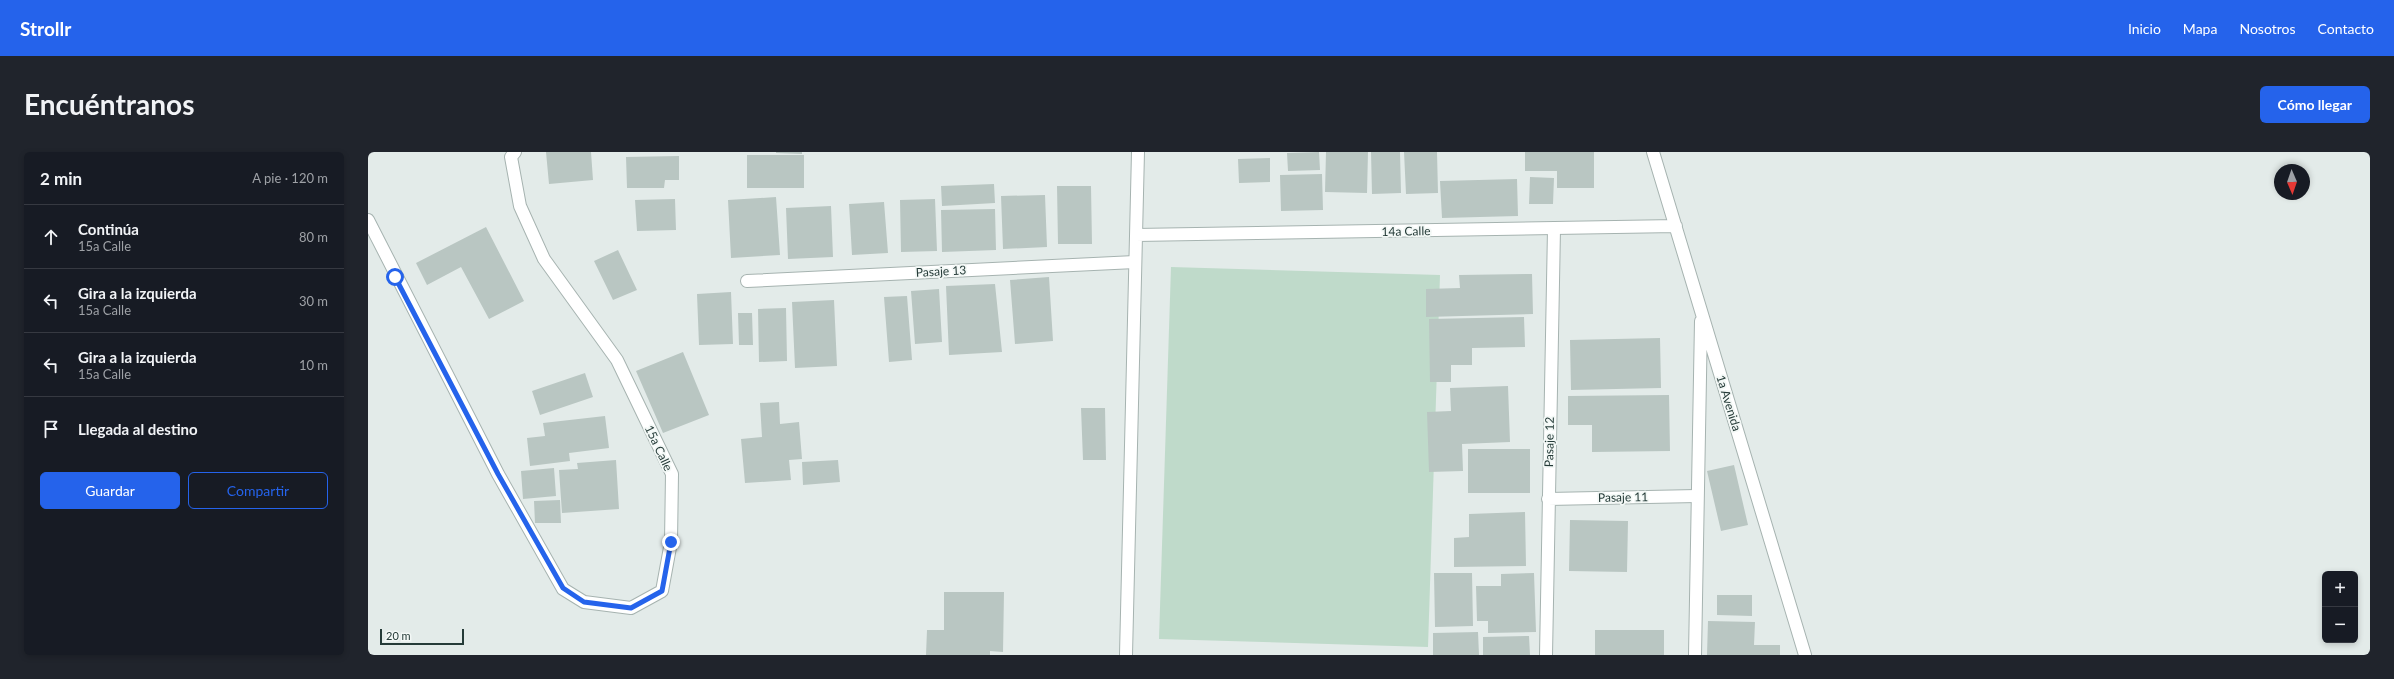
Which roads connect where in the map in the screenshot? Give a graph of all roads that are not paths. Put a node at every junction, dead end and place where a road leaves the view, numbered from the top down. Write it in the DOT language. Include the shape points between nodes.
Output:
graph roads {
  1 [pos="515,152"];
  2 [pos="1138,152"];
  3 [pos="1653,152"];
  4 [pos="368,220"];
  5 [pos="1676,226"];
  6 [pos="1554,229"];
  7 [pos="1136,235"];
  8 [pos="1135,262"];
  9 [pos="747,281"];
  10 [pos="1701,310"];
  11 [pos="1697,496"];
  12 [pos="1548,499"];
  13 [pos="1126,655"];
  14 [pos="1546,655"];
  15 [pos="1695,655"];
  16 [pos="1805,655"];
  1 -- 4 [label="street, 15a Calle" via="511,156 520,206 544,259 617,360 672,474 671,542 662,591 631,608 584,602 563,588 494,467"];
  2 -- 7 [label="street"];
  3 -- 5 [label="street, 1a Avenida"];
  5 -- 6 [label="street, 14a Calle"];
  5 -- 10 [label="street, 1a Avenida"];
  6 -- 7 [label="street, 14a Calle"];
  6 -- 12 [label="street, Pasaje 12"];
  7 -- 8 [label="street"];
  8 -- 9 [label="street, Pasaje 13"];
  8 -- 13 [label="street"];
  10 -- 11 [label="street"];
  10 -- 16 [label="street, 1a Avenida"];
  11 -- 12 [label="street, Pasaje 11"];
  11 -- 15 [label="street"];
  12 -- 14 [label="street, Pasaje 12"];
}
